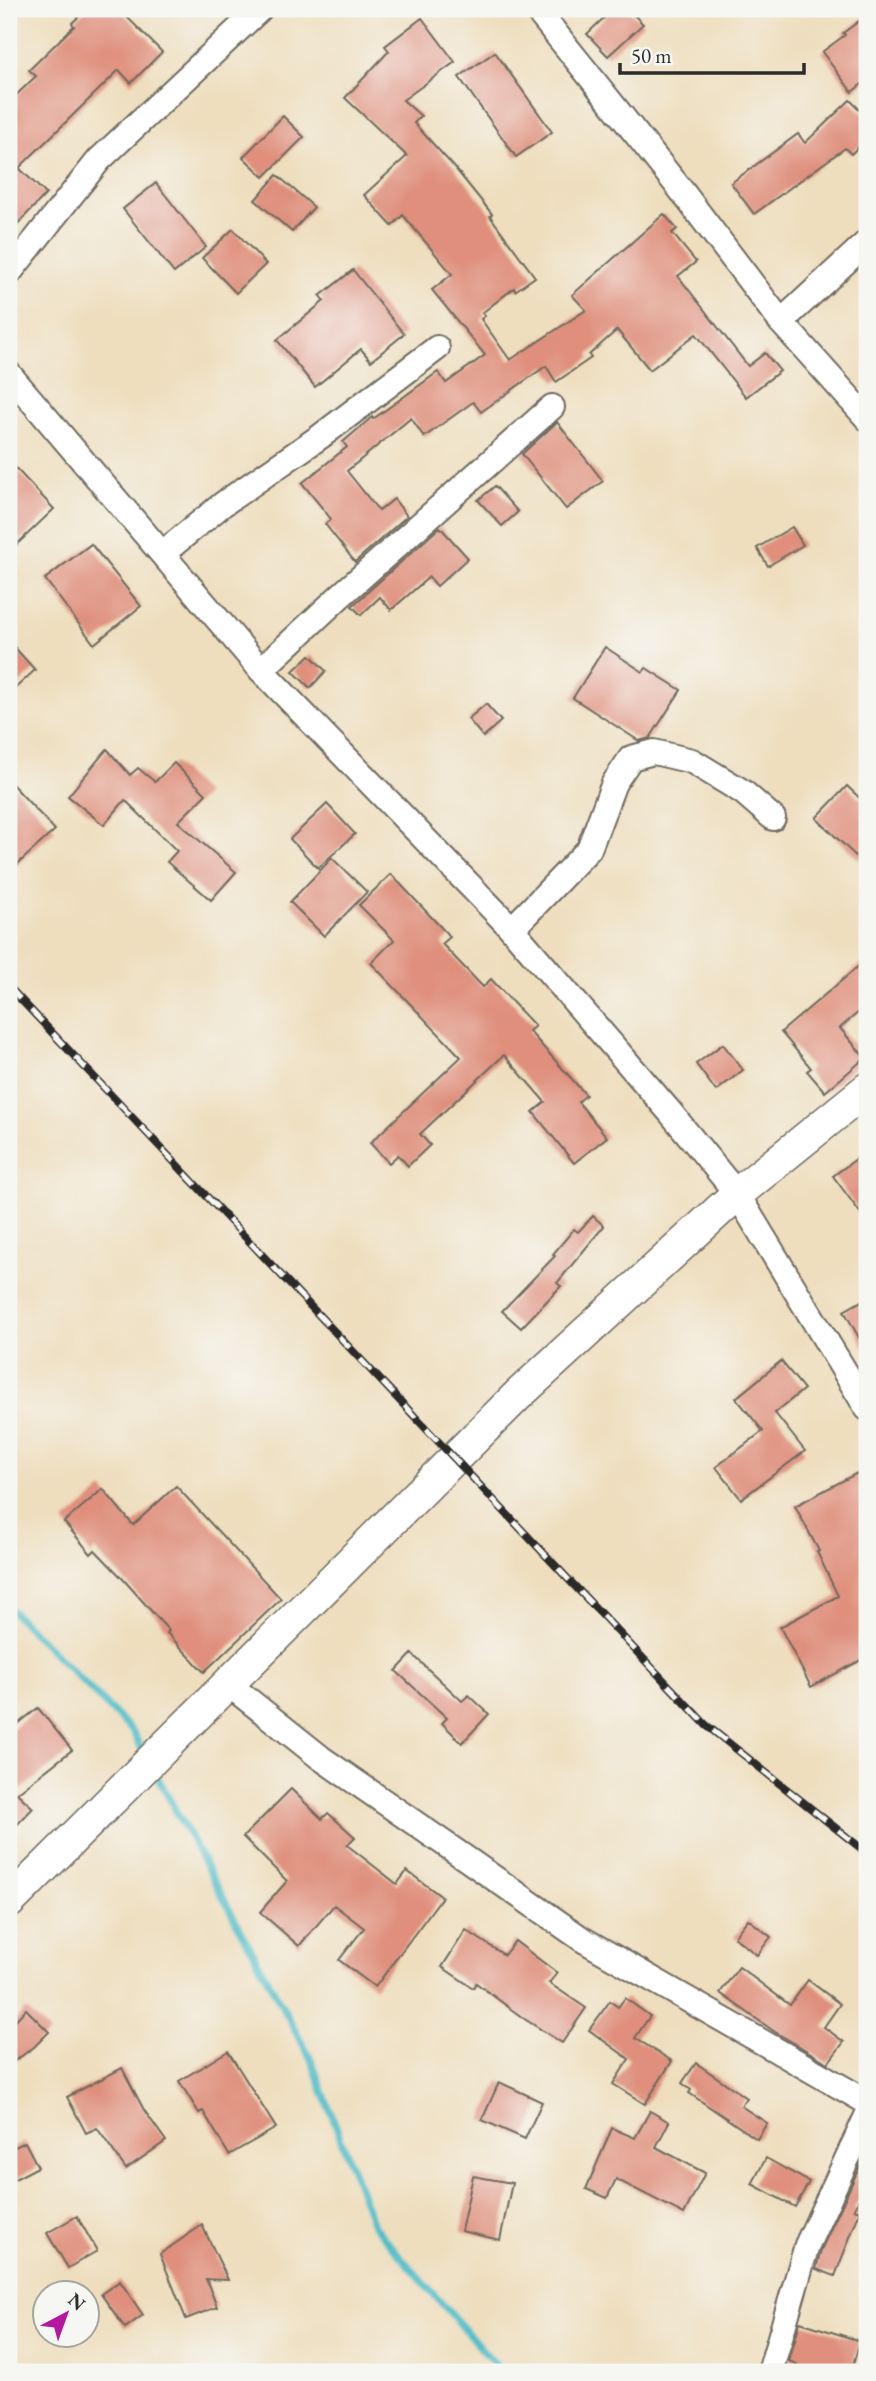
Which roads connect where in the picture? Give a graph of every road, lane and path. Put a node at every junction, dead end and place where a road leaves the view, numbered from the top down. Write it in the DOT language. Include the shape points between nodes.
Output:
graph roads {
  1 [pos="260,9"];
  2 [pos="536,9"];
  3 [pos="867,242"];
  4 [pos="9,273"];
  5 [pos="781,322"];
  6 [pos="438,348"];
  7 [pos="9,374"];
  8 [pos="552,407"];
  9 [pos="867,418"];
  10 [pos="163,553"];
  11 [pos="261,670"];
  12 [pos="773,818"];
  13 [pos="512,929"];
  14 [pos="867,1089"];
  15 [pos="737,1194"];
  16 [pos="867,1408"];
  17 [pos="227,1683"];
  18 [pos="9,1902"];
  19 [pos="867,2102"];
  20 [pos="867,2116"];
  21 [pos="771,2372"];
  1 -- 4 [label="street" via="99,160"];
  2 -- 5 [label="street"];
  3 -- 5 [label="street"];
  5 -- 9 [label="street"];
  6 -- 10 [label="street"];
  7 -- 10 [label="street"];
  8 -- 11 [label="street"];
  10 -- 11 [label="street"];
  11 -- 13 [label="street"];
  12 -- 13 [label="street" via="743,792 692,761 654,752 631,758 614,783 589,849"];
  13 -- 15 [label="street"];
  14 -- 15 [label="street"];
  15 -- 16 [label="street"];
  15 -- 17 [label="street" via="518,1395"];
  17 -- 18 [label="street"];
  17 -- 19 [label="street" via="321,1758 582,1939"];
  20 -- 21 [label="street" via="807,2245"];
}
